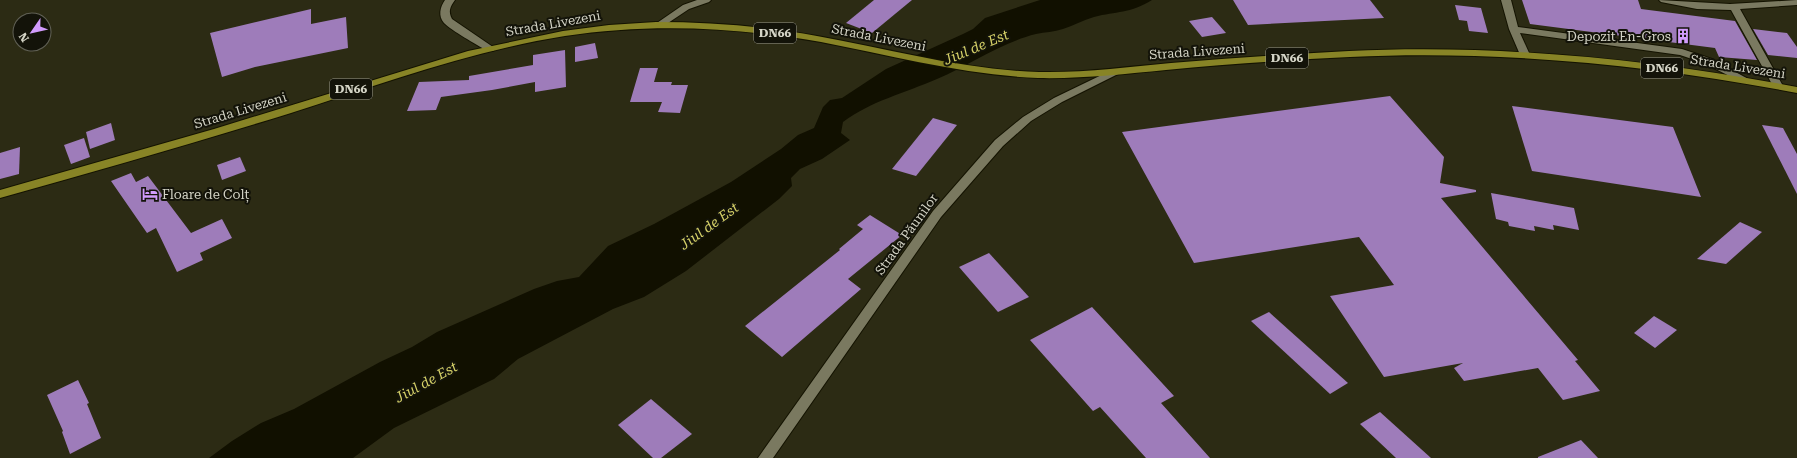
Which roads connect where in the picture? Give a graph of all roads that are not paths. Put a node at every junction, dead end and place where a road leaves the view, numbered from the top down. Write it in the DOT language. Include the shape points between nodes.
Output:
graph roads {
  1 [pos="450,0"];
  2 [pos="706,0"];
  3 [pos="1506,0"];
  4 [pos="1664,0"];
  5 [pos="1791,2"];
  6 [pos="1734,6"];
  7 [pos="659,25"];
  8 [pos="1514,29"];
  9 [pos="490,49"];
  10 [pos="1525,55"];
  11 [pos="1114,72"];
  12 [pos="1745,80"];
  13 [pos="1778,86"];
  14 [pos="1797,90"];
  15 [pos="0,194"];
  16 [pos="764,458"];
  1 -- 9 [label="street" via="445,6 448,21"];
  2 -- 7 [label="street" via="686,7"];
  3 -- 8 [label="street"];
  4 -- 6 [label="street" via="1712,8"];
  5 -- 6 [label="street"];
  6 -- 13 [label="street"];
  7 -- 9 [label="main road, Strada Livezeni / DN66" via="590,30"];
  7 -- 11 [label="main road, Strada Livezeni / DN66" via="734,28 839,43 984,71 1049,75"];
  8 -- 10 [label="street"];
  8 -- 12 [label="street" via="1682,52 1708,61"];
  9 -- 15 [label="main road, Strada Livezeni / DN66"];
  10 -- 11 [label="main road, Strada Livezeni / DN66" via="1372,53"];
  10 -- 12 [label="main road, Strada Livezeni / DN66" via="1641,65"];
  11 -- 16 [label="street, Strada Păunilor" via="1027,119 999,143 936,214"];
  12 -- 13 [label="main road, Strada Livezeni / DN66"];
  13 -- 14 [label="main road, Strada Livezeni / DN66"];
}
